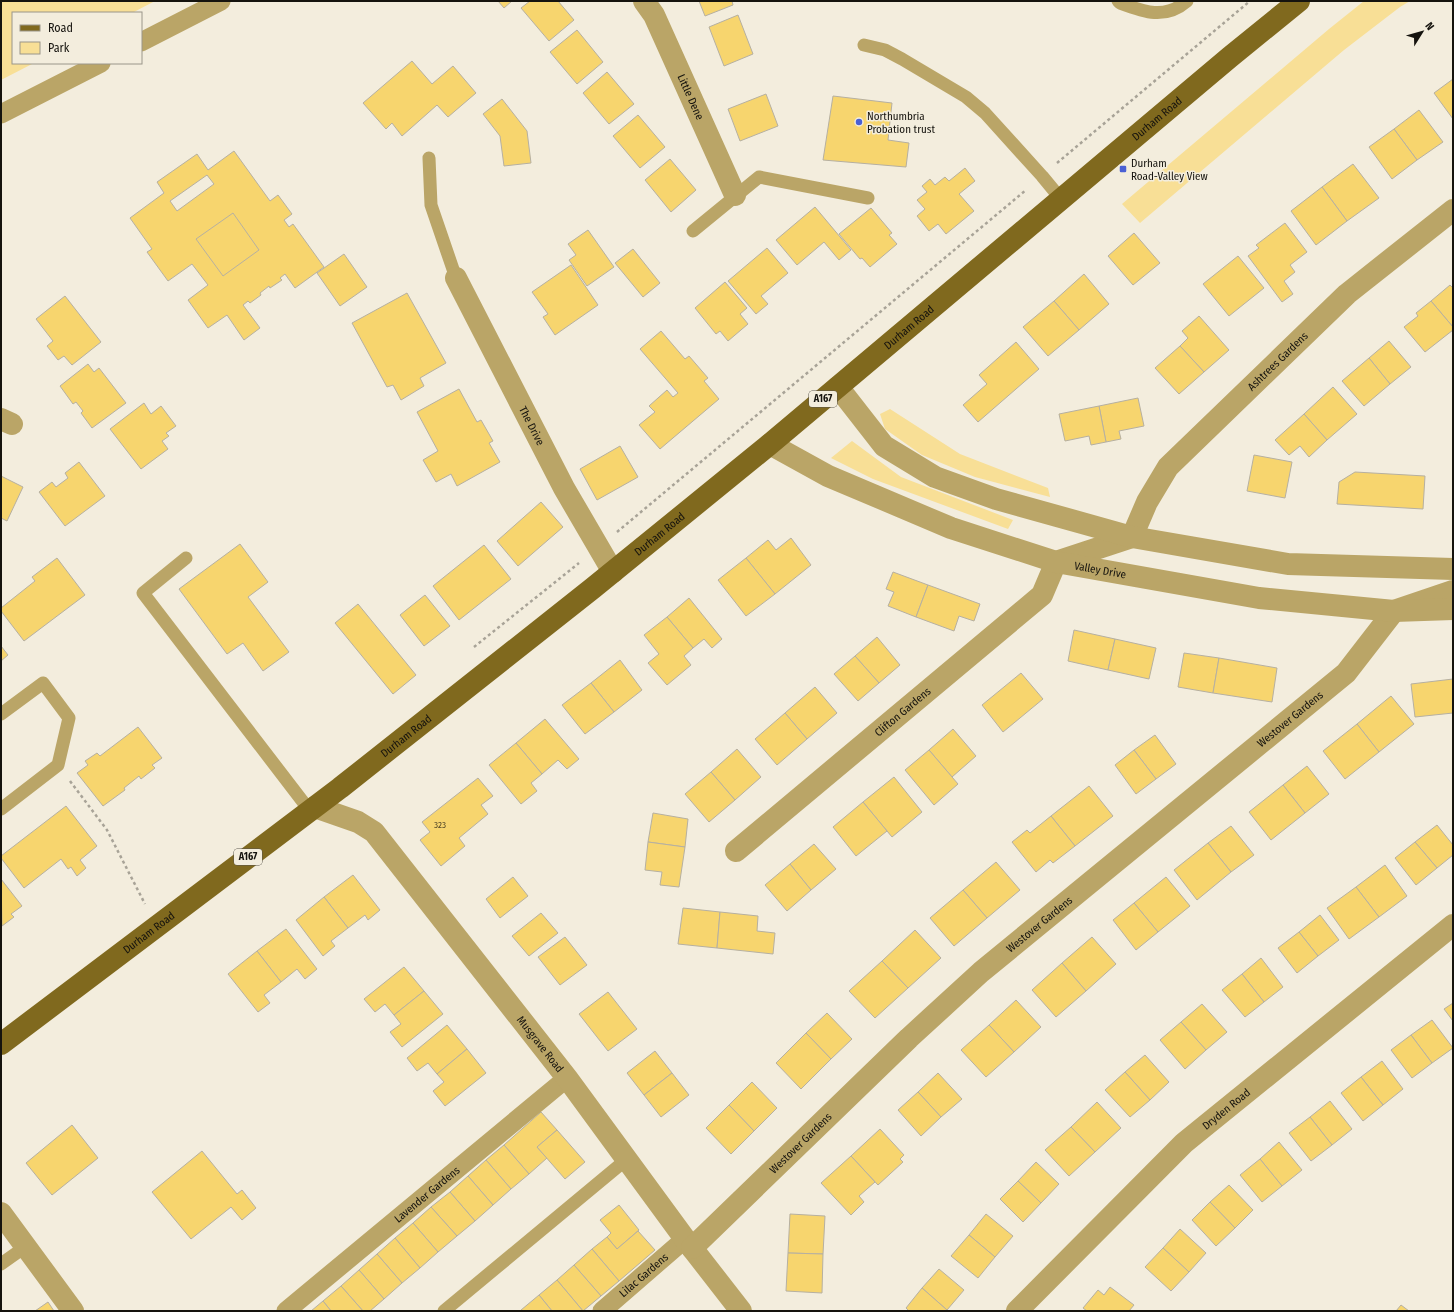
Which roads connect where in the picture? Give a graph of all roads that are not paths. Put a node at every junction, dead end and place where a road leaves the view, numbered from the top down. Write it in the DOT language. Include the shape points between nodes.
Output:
graph roads {
  1 [pos="221,1"];
  2 [pos="644,1"];
  3 [pos="1118,1"];
  4 [pos="1187,1"];
  5 [pos="1298,1"];
  6 [pos="142,41"];
  7 [pos="864,45"];
  8 [pos="98,64"];
  9 [pos="1,114"];
  10 [pos="429,158"];
  11 [pos="735,195"];
  12 [pos="868,198"];
  13 [pos="1061,200"];
  14 [pos="1453,210"];
  15 [pos="693,231"];
  16 [pos="456,278"];
  17 [pos="838,387"];
  18 [pos="770,444"];
  19 [pos="1132,537"];
  20 [pos="186,558"];
  21 [pos="1056,562"];
  22 [pos="1453,569"];
  23 [pos="613,572"];
  24 [pos="1453,591"];
  25 [pos="1453,609"];
  26 [pos="1394,611"];
  27 [pos="1,714"];
  28 [pos="1,809"];
  29 [pos="312,809"];
  30 [pos="736,851"];
  31 [pos="1453,925"];
  32 [pos="1,1044"];
  33 [pos="567,1078"];
  34 [pos="627,1159"];
  35 [pos="1,1213"];
  36 [pos="688,1243"];
  37 [pos="25,1247"];
  38 [pos="1,1264"];
  39 [pos="73,1311"];
  40 [pos="286,1311"];
  41 [pos="444,1311"];
  42 [pos="602,1311"];
  43 [pos="741,1311"];
  44 [pos="1017,1311"];
  1 -- 6 [label="street"];
  2 -- 11 [label="street, Little Dene" via="654,15"];
  3 -- 4 [label="lane" via="1142,11 1162,14"];
  5 -- 13 [label="main road, Durham Road / A167"];
  7 -- 13 [label="lane" via="885,50 966,97 985,113"];
  8 -- 9 [label="street"];
  10 -- 16 [label="lane" via="431,205"];
  11 -- 12 [label="lane" via="759,177"];
  11 -- 15 [label="lane"];
  13 -- 17 [label="main road, Durham Road / A167"];
  14 -- 19 [label="street, Ashtrees Gardens" via="1347,294 1168,467 1147,502"];
  16 -- 23 [label="street, The Drive" via="564,488"];
  17 -- 18 [label="main road, Durham Road / A167"];
  17 -- 19 [label="street" via="884,446 935,477 996,499"];
  18 -- 21 [label="street, Valley Drive" via="828,476 951,528"];
  18 -- 23 [label="main road, Durham Road / A167"];
  19 -- 21 [label="street"];
  19 -- 22 [label="street" via="1288,564"];
  20 -- 29 [label="lane" via="142,593"];
  21 -- 26 [label="street, Valley Drive" via="1260,598"];
  21 -- 30 [label="street, Clifton Gardens" via="1042,595"];
  23 -- 29 [label="main road, Durham Road / A167"];
  24 -- 26 [label="street"];
  25 -- 26 [label="street, Valley Drive"];
  26 -- 36 [label="street, Westover Gardens" via="1346,673 981,972"];
  27 -- 28 [label="lane" via="43,684 69,718 58,765"];
  29 -- 32 [label="main road, Durham Road / A167"];
  29 -- 33 [label="street, Musgrave Road" via="358,822 374,832"];
  31 -- 44 [label="street, Dryden Road" via="1184,1142"];
  33 -- 34 [label="street, Musgrave Road"];
  33 -- 40 [label="street, Lavender Gardens"];
  34 -- 36 [label="street, Musgrave Road"];
  34 -- 41 [label="lane"];
  35 -- 37 [label="street"];
  36 -- 42 [label="street, Lilac Gardens"];
  36 -- 43 [label="street, Musgrave Road"];
  37 -- 38 [label="lane"];
  37 -- 39 [label="street"];
}
